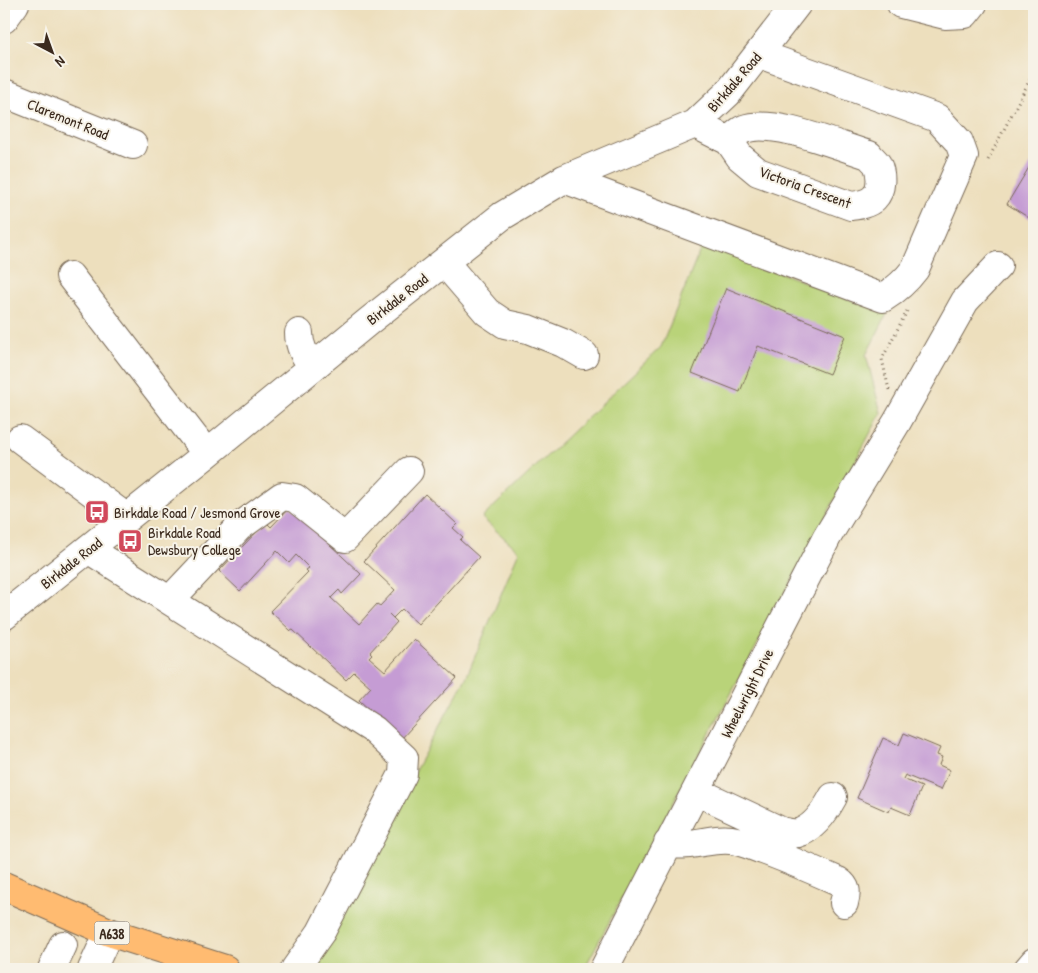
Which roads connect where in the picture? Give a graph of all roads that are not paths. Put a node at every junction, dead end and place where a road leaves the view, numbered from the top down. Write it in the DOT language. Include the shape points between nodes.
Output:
graph roads {
  1 [pos="15,4"];
  2 [pos="797,4"];
  3 [pos="901,4"];
  4 [pos="973,4"];
  5 [pos="4,19"];
  6 [pos="760,54"];
  7 [pos="4,93"];
  8 [pos="696,124"];
  9 [pos="729,142"];
  10 [pos="133,145"];
  11 [pos="564,179"];
  12 [pos="444,262"];
  13 [pos="998,266"];
  14 [pos="70,276"];
  15 [pos="299,333"];
  16 [pos="584,355"];
  17 [pos="313,367"];
  18 [pos="20,439"];
  19 [pos="207,454"];
  20 [pos="409,471"];
  21 [pos="128,518"];
  22 [pos="88,549"];
  23 [pos="170,600"];
  24 [pos="4,616"];
  25 [pos="696,791"];
  26 [pos="832,797"];
  27 [pos="668,843"];
  28 [pos="4,886"];
  29 [pos="844,903"];
  30 [pos="109,932"];
  31 [pos="1034,962"];
  32 [pos="92,969"];
  33 [pos="224,969"];
  34 [pos="295,969"];
  35 [pos="604,969"];
  36 [pos="1028,969"];
  1 -- 5 [label="street"];
  2 -- 6 [label="street, Birkdale Road"];
  3 -- 4 [label="street" via="945,15 965,14"];
  6 -- 8 [label="street, Birkdale Road" via="728,93"];
  6 -- 11 [label="street" via="937,118 959,142 964,156 915,269 894,291 883,298"];
  7 -- 10 [label="street, Claremont Road"];
  8 -- 9 [label="street, Victoria Crescent"];
  8 -- 11 [label="street, Birkdale Road"];
  9 -- 9 [label="street, Victoria Crescent" via="740,157 758,172 851,206 874,198 879,189 881,178 877,164 869,155 787,129 743,129"];
  11 -- 12 [label="street, Birkdale Road" via="502,216"];
  12 -- 16 [label="street" via="487,312 505,324 528,329"];
  12 -- 17 [label="street, Birkdale Road"];
  13 -- 25 [label="street, Wheelwright Drive" via="965,301 828,537"];
  14 -- 19 [label="street"];
  15 -- 17 [label="street" via="299,344"];
  17 -- 19 [label="street, Birkdale Road"];
  18 -- 21 [label="street"];
  19 -- 21 [label="street, Birkdale Road"];
  20 -- 23 [label="street" via="345,538 295,498 282,496 239,527"];
  21 -- 22 [label="street, Birkdale Road"];
  22 -- 23 [label="street"];
  22 -- 24 [label="street, Birkdale Road"];
  23 -- 34 [label="street" via="374,730 404,758 403,774 321,932"];
  25 -- 26 [label="street" via="791,833 800,833 814,823 827,809"];
  25 -- 27 [label="street, Wheelwright Drive"];
  27 -- 29 [label="street" via="698,844 715,839 737,841 838,881 845,886 847,893"];
  27 -- 35 [label="street, Wheelwright Drive"];
  28 -- 30 [label="main road, A638"];
  30 -- 32 [label="street"];
  30 -- 33 [label="main road, A638"];
  31 -- 36 [label="street"];
}
